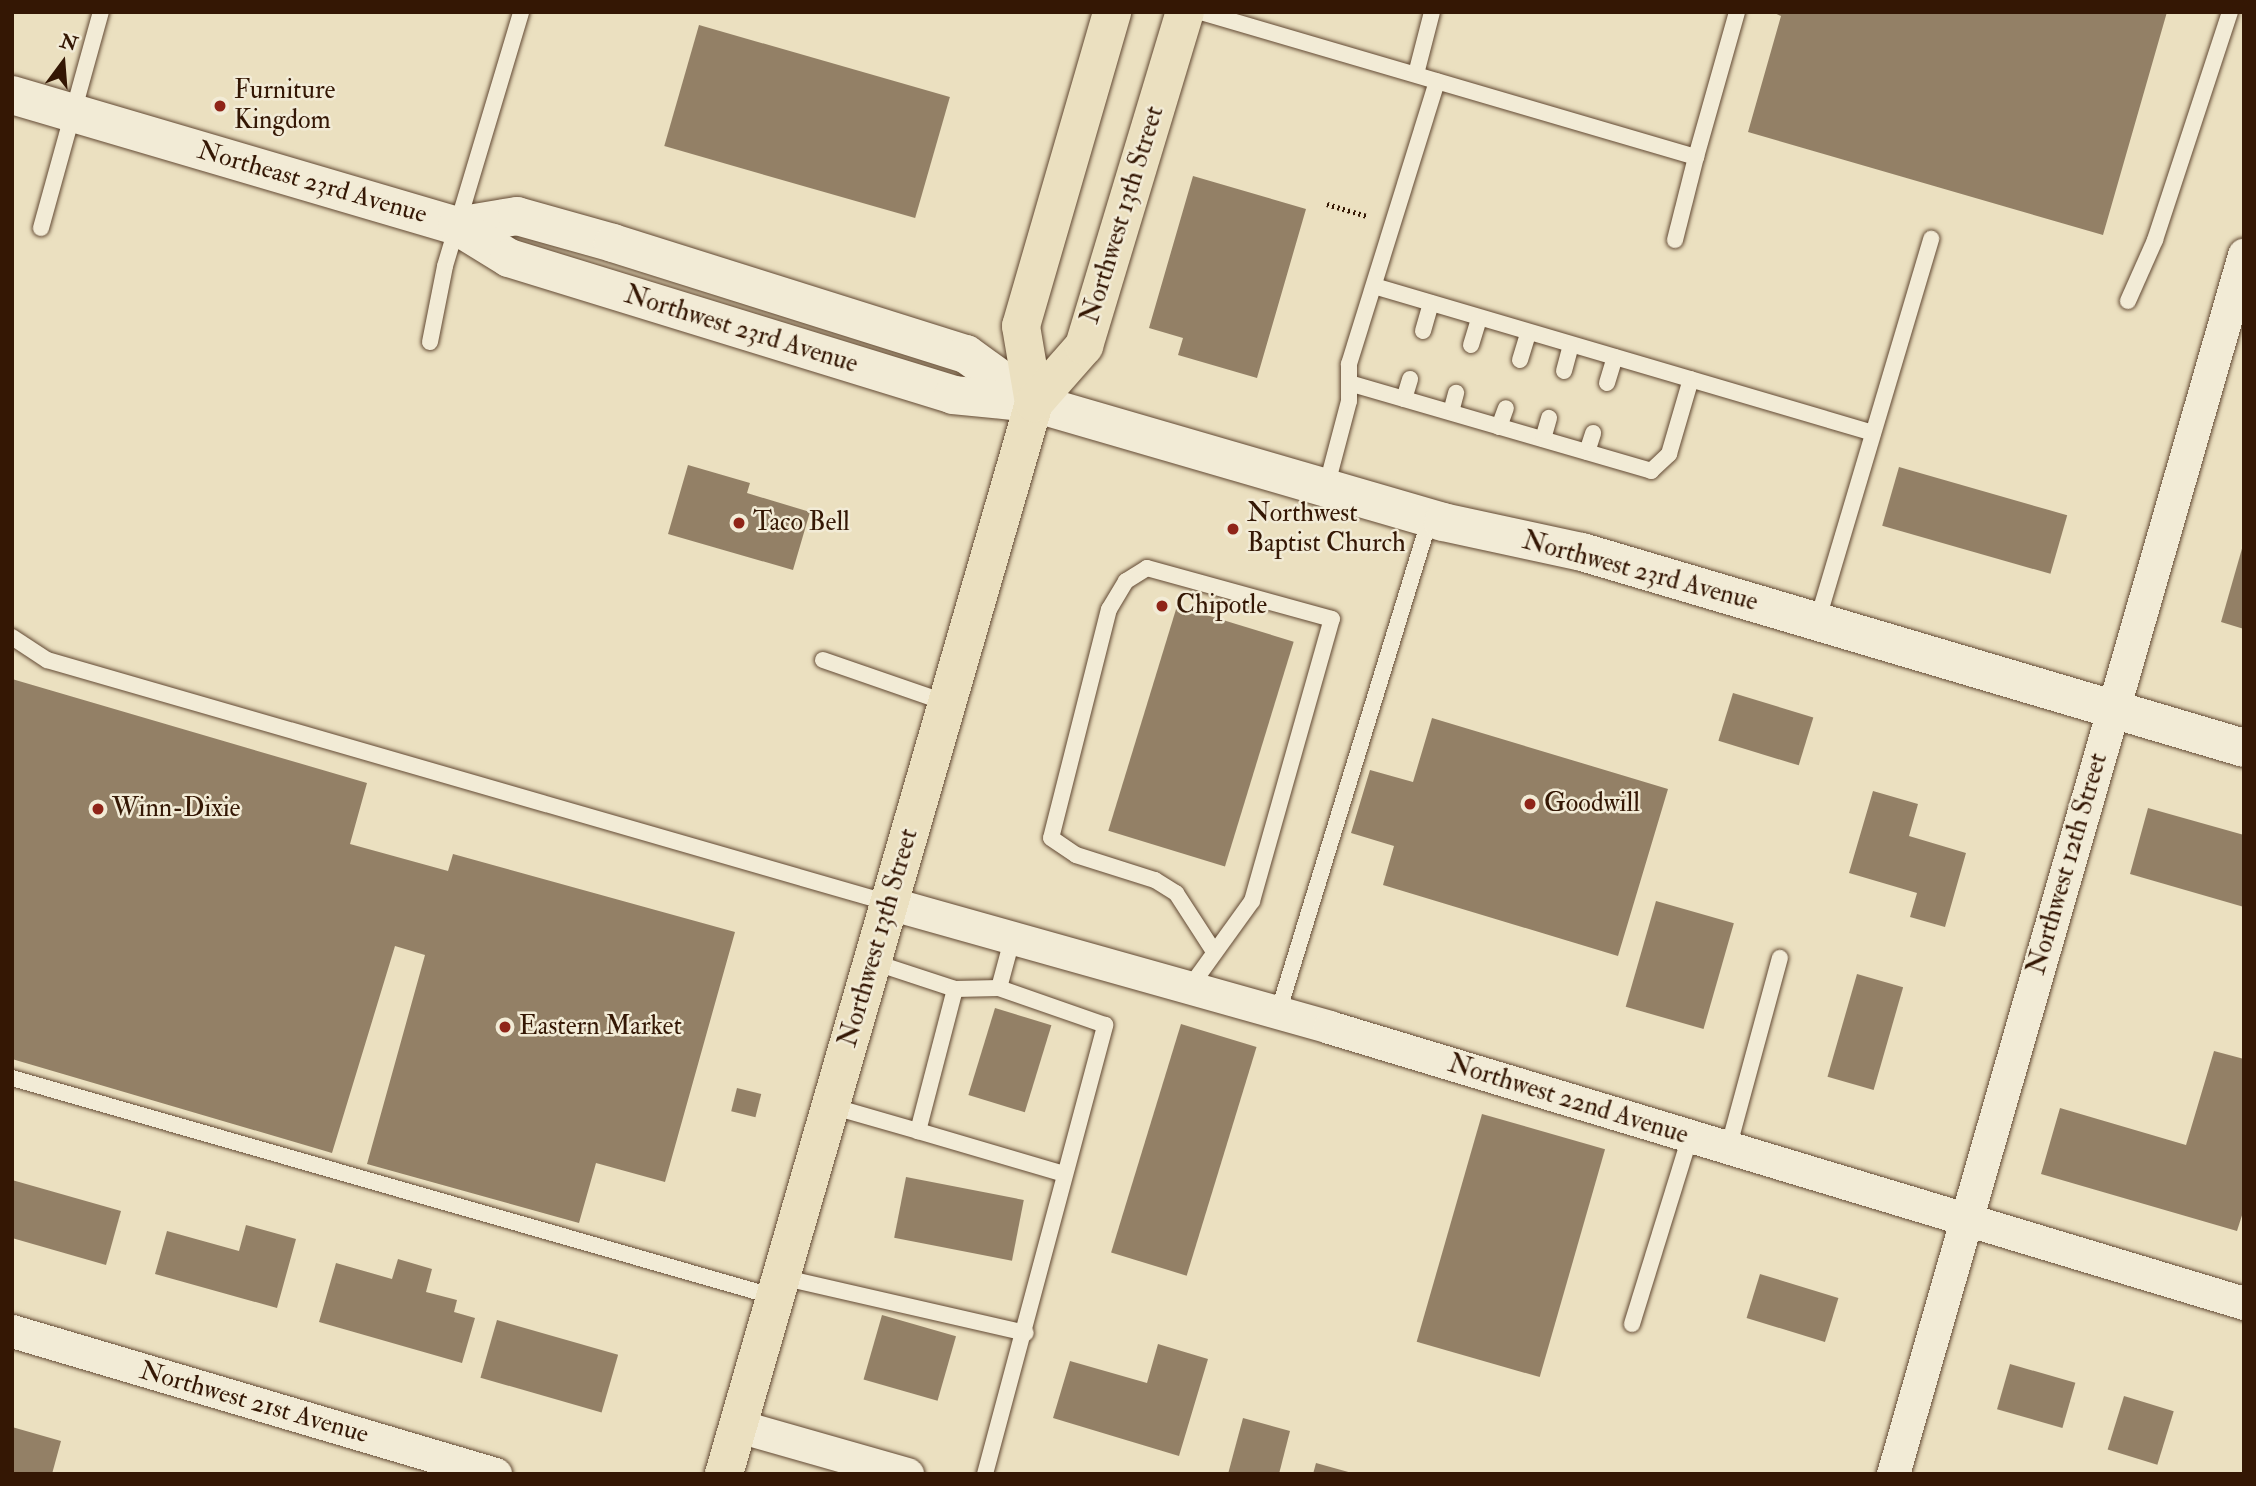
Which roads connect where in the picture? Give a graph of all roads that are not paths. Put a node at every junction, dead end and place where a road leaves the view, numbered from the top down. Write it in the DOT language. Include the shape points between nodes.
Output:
graph roads {
  1 [pos="101,12"];
  2 [pos="521,12"];
  3 [pos="1112,12"];
  4 [pos="1185,12"];
  5 [pos="1201,12"];
  6 [pos="1432,12"];
  7 [pos="1737,12"];
  8 [pos="2230,12"];
  9 [pos="1416,75"];
  10 [pos="1437,81"];
  11 [pos="12,95"];
  12 [pos="72,113"];
  13 [pos="1696,158"];
  14 [pos="457,226"];
  15 [pos="41,228"];
  16 [pos="1931,239"];
  17 [pos="1675,240"];
  18 [pos="613,243"];
  19 [pos="2244,255"];
  20 [pos="1374,286"];
  21 [pos="2128,301"];
  22 [pos="1431,303"];
  23 [pos="1479,318"];
  24 [pos="1423,331"];
  25 [pos="1528,333"];
  26 [pos="430,342"];
  27 [pos="1471,345"];
  28 [pos="1571,345"];
  29 [pos="1615,357"];
  30 [pos="1520,360"];
  31 [pos="1564,371"];
  32 [pos="1409,379"];
  33 [pos="1691,379"];
  34 [pos="1349,383"];
  35 [pos="1607,383"];
  36 [pos="1457,393"];
  37 [pos="1404,399"];
  38 [pos="1034,403"];
  39 [pos="1506,408"];
  40 [pos="1451,412"];
  41 [pos="1549,418"];
  42 [pos="1499,427"];
  43 [pos="1593,433"];
  44 [pos="1874,433"];
  45 [pos="1543,439"];
  46 [pos="1587,452"];
  47 [pos="1326,488"];
  48 [pos="1430,518"];
  49 [pos="1816,622"];
  50 [pos="12,637"];
  51 [pos="823,660"];
  52 [pos="947,704"];
  53 [pos="2113,709"];
  54 [pos="2244,748"];
  55 [pos="890,903"];
  56 [pos="1013,936"];
  57 [pos="1213,950"];
  58 [pos="1780,958"];
  59 [pos="873,962"];
  60 [pos="1190,987"];
  61 [pos="999,988"];
  62 [pos="956,989"];
  63 [pos="1278,1013"];
  64 [pos="12,1077"];
  65 [pos="831,1106"];
  66 [pos="918,1131"];
  67 [pos="1690,1137"];
  68 [pos="1728,1149"];
  69 [pos="1064,1174"];
  70 [pos="1966,1221"];
  71 [pos="778,1287"];
  72 [pos="2244,1303"];
  73 [pos="1632,1324"];
  74 [pos="12,1331"];
  75 [pos="1026,1334"];
  76 [pos="738,1426"];
  77 [pos="485,1472"];
  78 [pos="724,1474"];
  79 [pos="907,1474"];
  80 [pos="985,1474"];
  81 [pos="1893,1474"];
  1 -- 12 [label="lane"];
  2 -- 14 [label="lane"];
  3 -- 38 [label="main road, Northwest 13th Street" via="1021,326"];
  4 -- 38 [label="main road, Northwest 13th Street" via="1084,346"];
  5 -- 9 [label="lane"];
  6 -- 9 [label="lane"];
  7 -- 13 [label="lane"];
  8 -- 21 [label="lane" via="2155,240"];
  9 -- 10 [label="lane"];
  10 -- 13 [label="lane"];
  10 -- 20 [label="lane"];
  11 -- 12 [label="street, Northeast 23rd Avenue"];
  12 -- 14 [label="street, Northeast 23rd Avenue"];
  12 -- 15 [label="lane"];
  13 -- 17 [label="lane"];
  14 -- 18 [label="street, Northeast 23rd Avenue" via="517,216"];
  14 -- 26 [label="lane"];
  14 -- 38 [label="street, Northwest 23rd Avenue" via="509,258 902,380 953,395"];
  16 -- 44 [label="lane"];
  18 -- 38 [label="street, Northwest 23rd Avenue" via="966,354"];
  19 -- 53 [label="street, Northwest 12th Street"];
  20 -- 22 [label="lane"];
  20 -- 34 [label="lane"];
  22 -- 23 [label="lane"];
  22 -- 24 [label="lane"];
  23 -- 25 [label="lane"];
  23 -- 27 [label="lane"];
  25 -- 28 [label="lane"];
  25 -- 30 [label="lane"];
  28 -- 29 [label="lane"];
  28 -- 31 [label="lane"];
  29 -- 33 [label="lane"];
  29 -- 35 [label="lane"];
  32 -- 37 [label="lane"];
  33 -- 44 [label="lane"];
  33 -- 46 [label="lane" via="1669,454 1651,471"];
  34 -- 37 [label="lane"];
  34 -- 47 [label="lane"];
  36 -- 40 [label="lane"];
  37 -- 40 [label="lane"];
  38 -- 47 [label="street, Northwest 23rd Avenue"];
  38 -- 52 [label="main road, Northwest 13th Street"];
  39 -- 42 [label="lane"];
  40 -- 42 [label="lane"];
  41 -- 45 [label="lane"];
  42 -- 45 [label="lane"];
  43 -- 46 [label="lane"];
  44 -- 49 [label="lane"];
  45 -- 46 [label="lane"];
  47 -- 48 [label="street, Northwest 23rd Avenue"];
  48 -- 49 [label="street, Northwest 23rd Avenue" via="1581,552"];
  48 -- 63 [label="lane"];
  49 -- 53 [label="street, Northwest 23rd Avenue"];
  50 -- 55 [label="lane" via="60,663"];
  51 -- 52 [label="lane"];
  52 -- 55 [label="main road, Northwest 13th Street"];
  53 -- 54 [label="street, Northwest 23rd Avenue"];
  53 -- 70 [label="street, Northwest 12th Street"];
  55 -- 56 [label="street, Northwest 22nd Avenue"];
  55 -- 59 [label="main road, Northwest 13th Street"];
  56 -- 60 [label="street, Northwest 22nd Avenue"];
  56 -- 61 [label="lane"];
  57 -- 57 [label="lane" via="1252,901 1332,619 1157,568 1136,572 1109,609 1051,838 1076,855 1155,880 1176,893"];
  57 -- 60 [label="lane"];
  58 -- 68 [label="lane"];
  59 -- 62 [label="lane"];
  59 -- 65 [label="main road, Northwest 13th Street"];
  60 -- 63 [label="street, Northwest 22nd Avenue"];
  61 -- 62 [label="lane"];
  61 -- 69 [label="lane" via="1105,1024"];
  62 -- 66 [label="lane"];
  63 -- 67 [label="street, Northwest 22nd Avenue"];
  64 -- 71 [label="lane"];
  65 -- 66 [label="lane"];
  65 -- 71 [label="main road, Northwest 13th Street"];
  66 -- 69 [label="lane"];
  67 -- 68 [label="street, Northwest 22nd Avenue"];
  67 -- 73 [label="lane"];
  68 -- 70 [label="street, Northwest 22nd Avenue"];
  69 -- 75 [label="lane"];
  70 -- 72 [label="street, Northwest 22nd Avenue"];
  70 -- 81 [label="street, Northwest 12th Street"];
  71 -- 75 [label="lane"];
  71 -- 76 [label="main road, Northwest 13th Street"];
  74 -- 77 [label="street, Northwest 21st Avenue"];
  75 -- 80 [label="lane"];
  76 -- 78 [label="main road, Northwest 13th Street"];
  76 -- 79 [label="street"];
}
